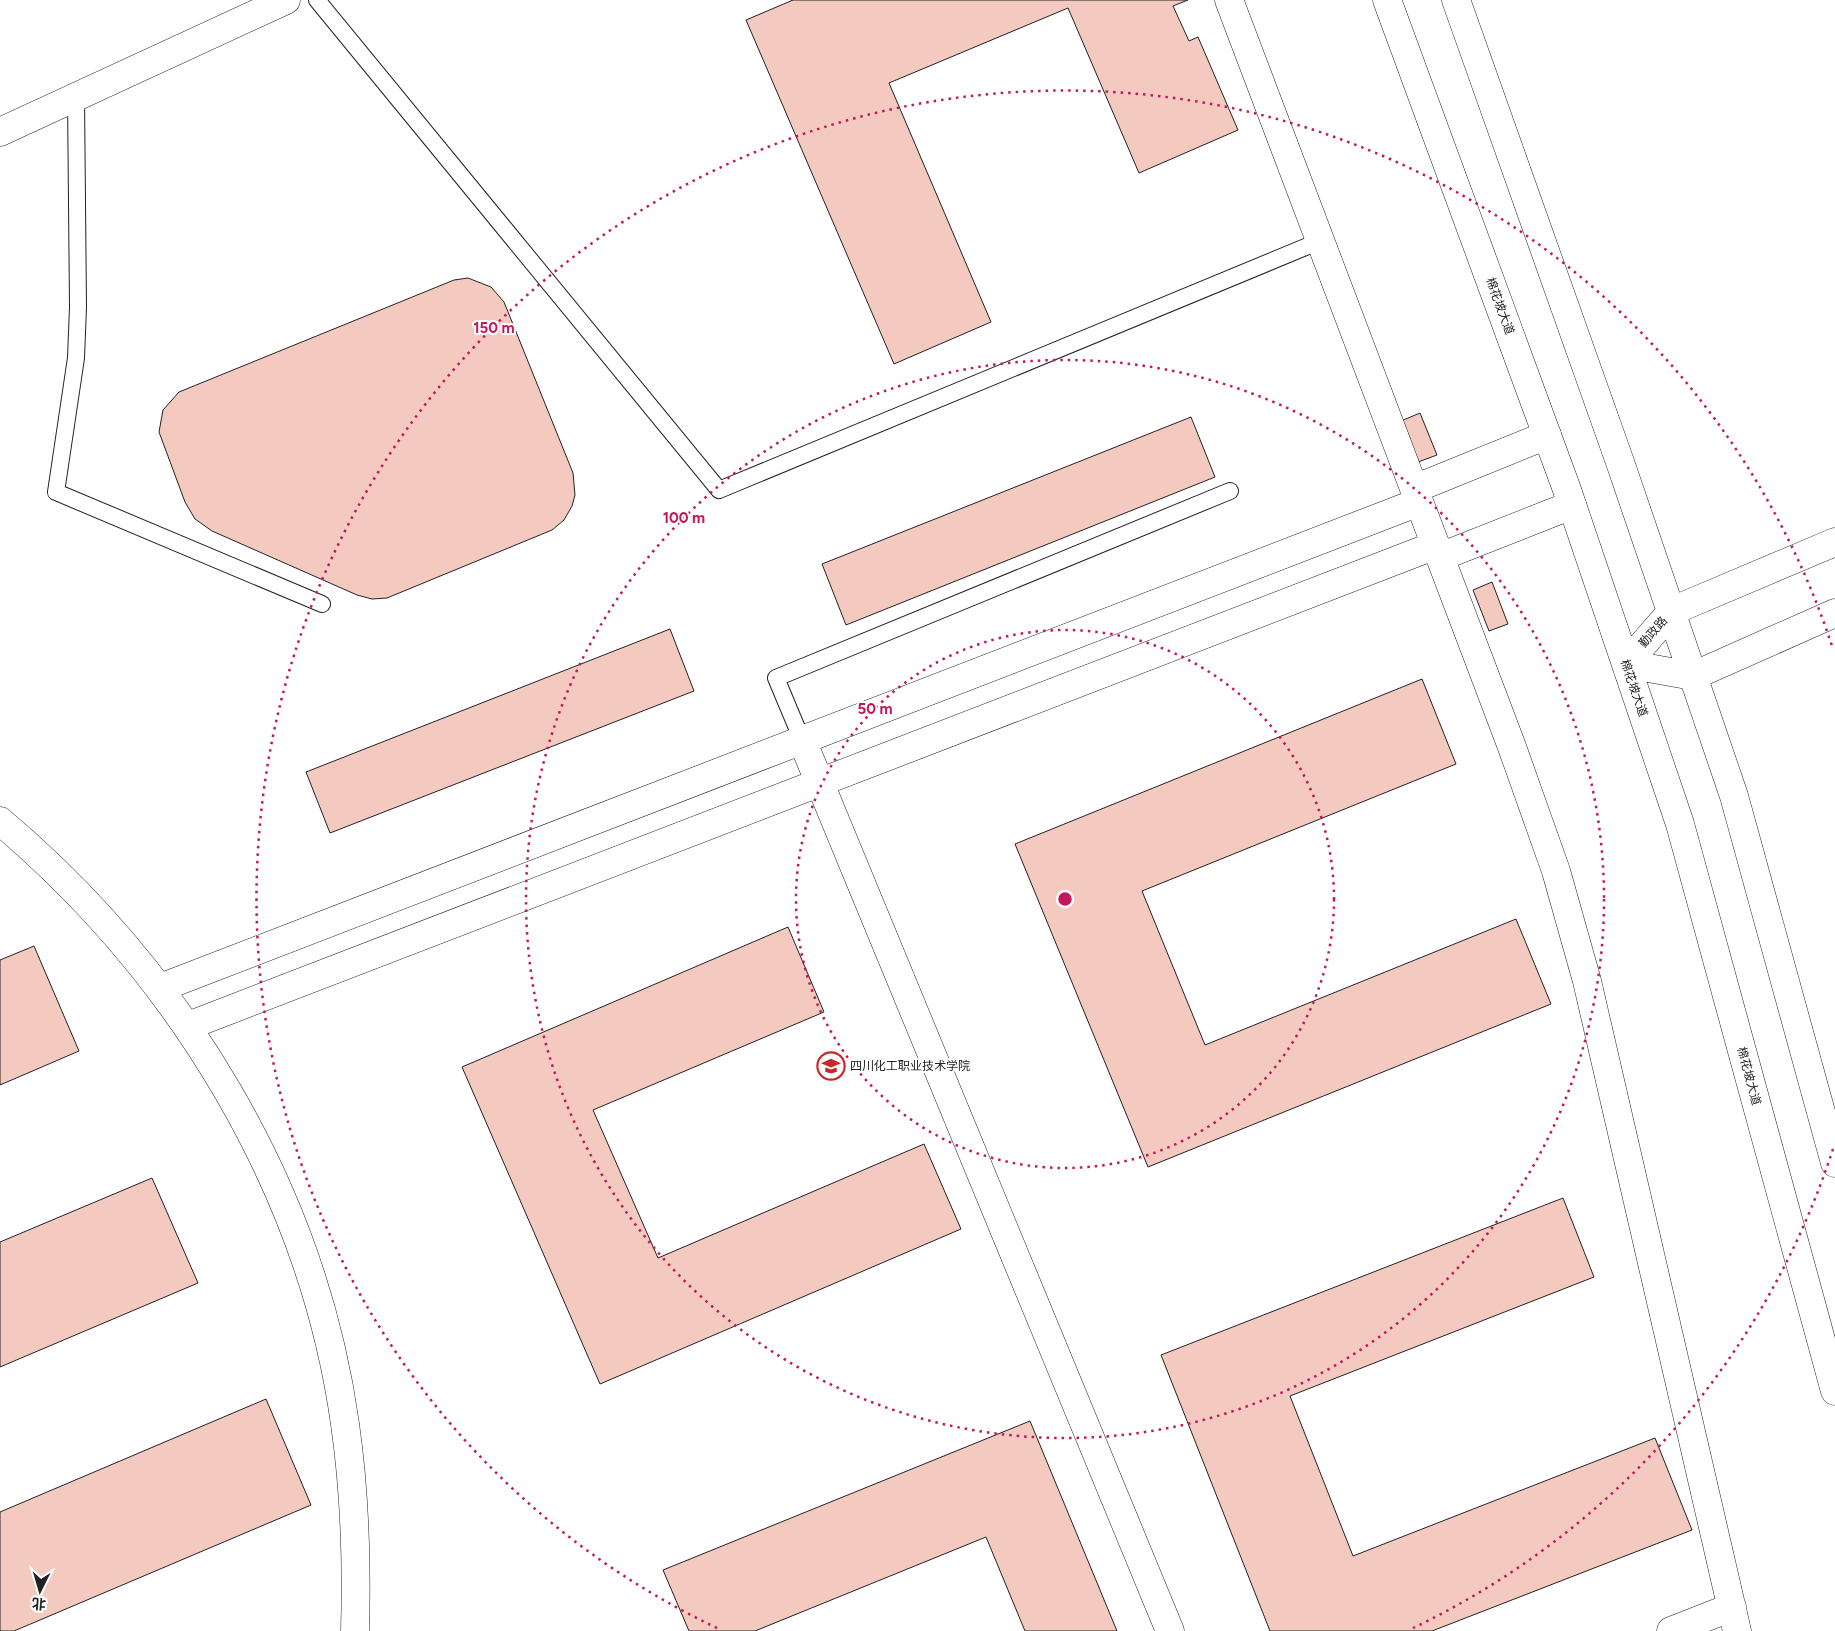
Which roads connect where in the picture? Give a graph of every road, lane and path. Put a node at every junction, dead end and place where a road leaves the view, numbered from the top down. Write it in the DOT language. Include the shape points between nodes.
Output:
graph roads {
  1 [pos="286,0"];
  2 [pos="317,0"];
  3 [pos="1229,0"];
  4 [pos="1387,0"];
  5 [pos="1456,0"];
  6 [pos="76,97"];
  7 [pos="0,132"];
  8 [pos="1320,241"];
  9 [pos="1547,435"];
  10 [pos="1230,491"];
  11 [pos="1417,496"];
  12 [pos="1572,505"];
  13 [pos="1835,542"];
  14 [pos="1438,551"];
  15 [pos="322,604"];
  16 [pos="1672,612"];
  17 [pos="1835,613"];
  18 [pos="1626,664"];
  19 [pos="1693,676"];
  20 [pos="802,740"];
  21 [pos="820,782"];
  22 [pos="0,821"];
  23 [pos="160,988"];
  24 [pos="188,1026"];
  25 [pos="1835,1163"];
  26 [pos="1835,1391"];
  27 [pos="1735,1619"];
  28 [pos="355,1631"];
  29 [pos="1170,1631"];
  30 [pos="1671,1631"];
  1 -- 6 [label="street"];
  2 -- 8 [label="lane" via="719,490"];
  3 -- 8 [label="street"];
  4 -- 9 [label="street, 棉花坡大道"];
  5 -- 16 [label="street"];
  6 -- 7 [label="street"];
  6 -- 15 [label="lane" via="76,358 56,492"];
  8 -- 11 [label="street"];
  9 -- 11 [label="street"];
  9 -- 12 [label="street, 棉花坡大道"];
  10 -- 20 [label="lane" via="776,678"];
  11 -- 14 [label="street"];
  11 -- 20 [label="street"];
  12 -- 14 [label="street"];
  12 -- 18 [label="street, 棉花坡大道"];
  13 -- 16 [label="street, 勤政路"];
  14 -- 21 [label="street"];
  14 -- 27 [label="street" via="1556,871 1587,981"];
  16 -- 18 [label="street, 勤政路"];
  16 -- 19 [label="street"];
  17 -- 19 [label="street"];
  18 -- 19 [label="street, 勤政路"];
  18 -- 26 [label="street, 棉花坡大道" via="1680,824"];
  19 -- 25 [label="street" via="1734,796"];
  20 -- 21 [label="street"];
  20 -- 23 [label="street"];
  21 -- 24 [label="street"];
  21 -- 29 [label="street"];
  22 -- 23 [label="street" via="43,857 94,908"];
  23 -- 24 [label="street"];
  24 -- 28 [label="street" via="224,1083 258,1147 287,1213 331,1351 346,1431 353,1494 357,1566"];
  27 -- 30 [label="street"];
}
